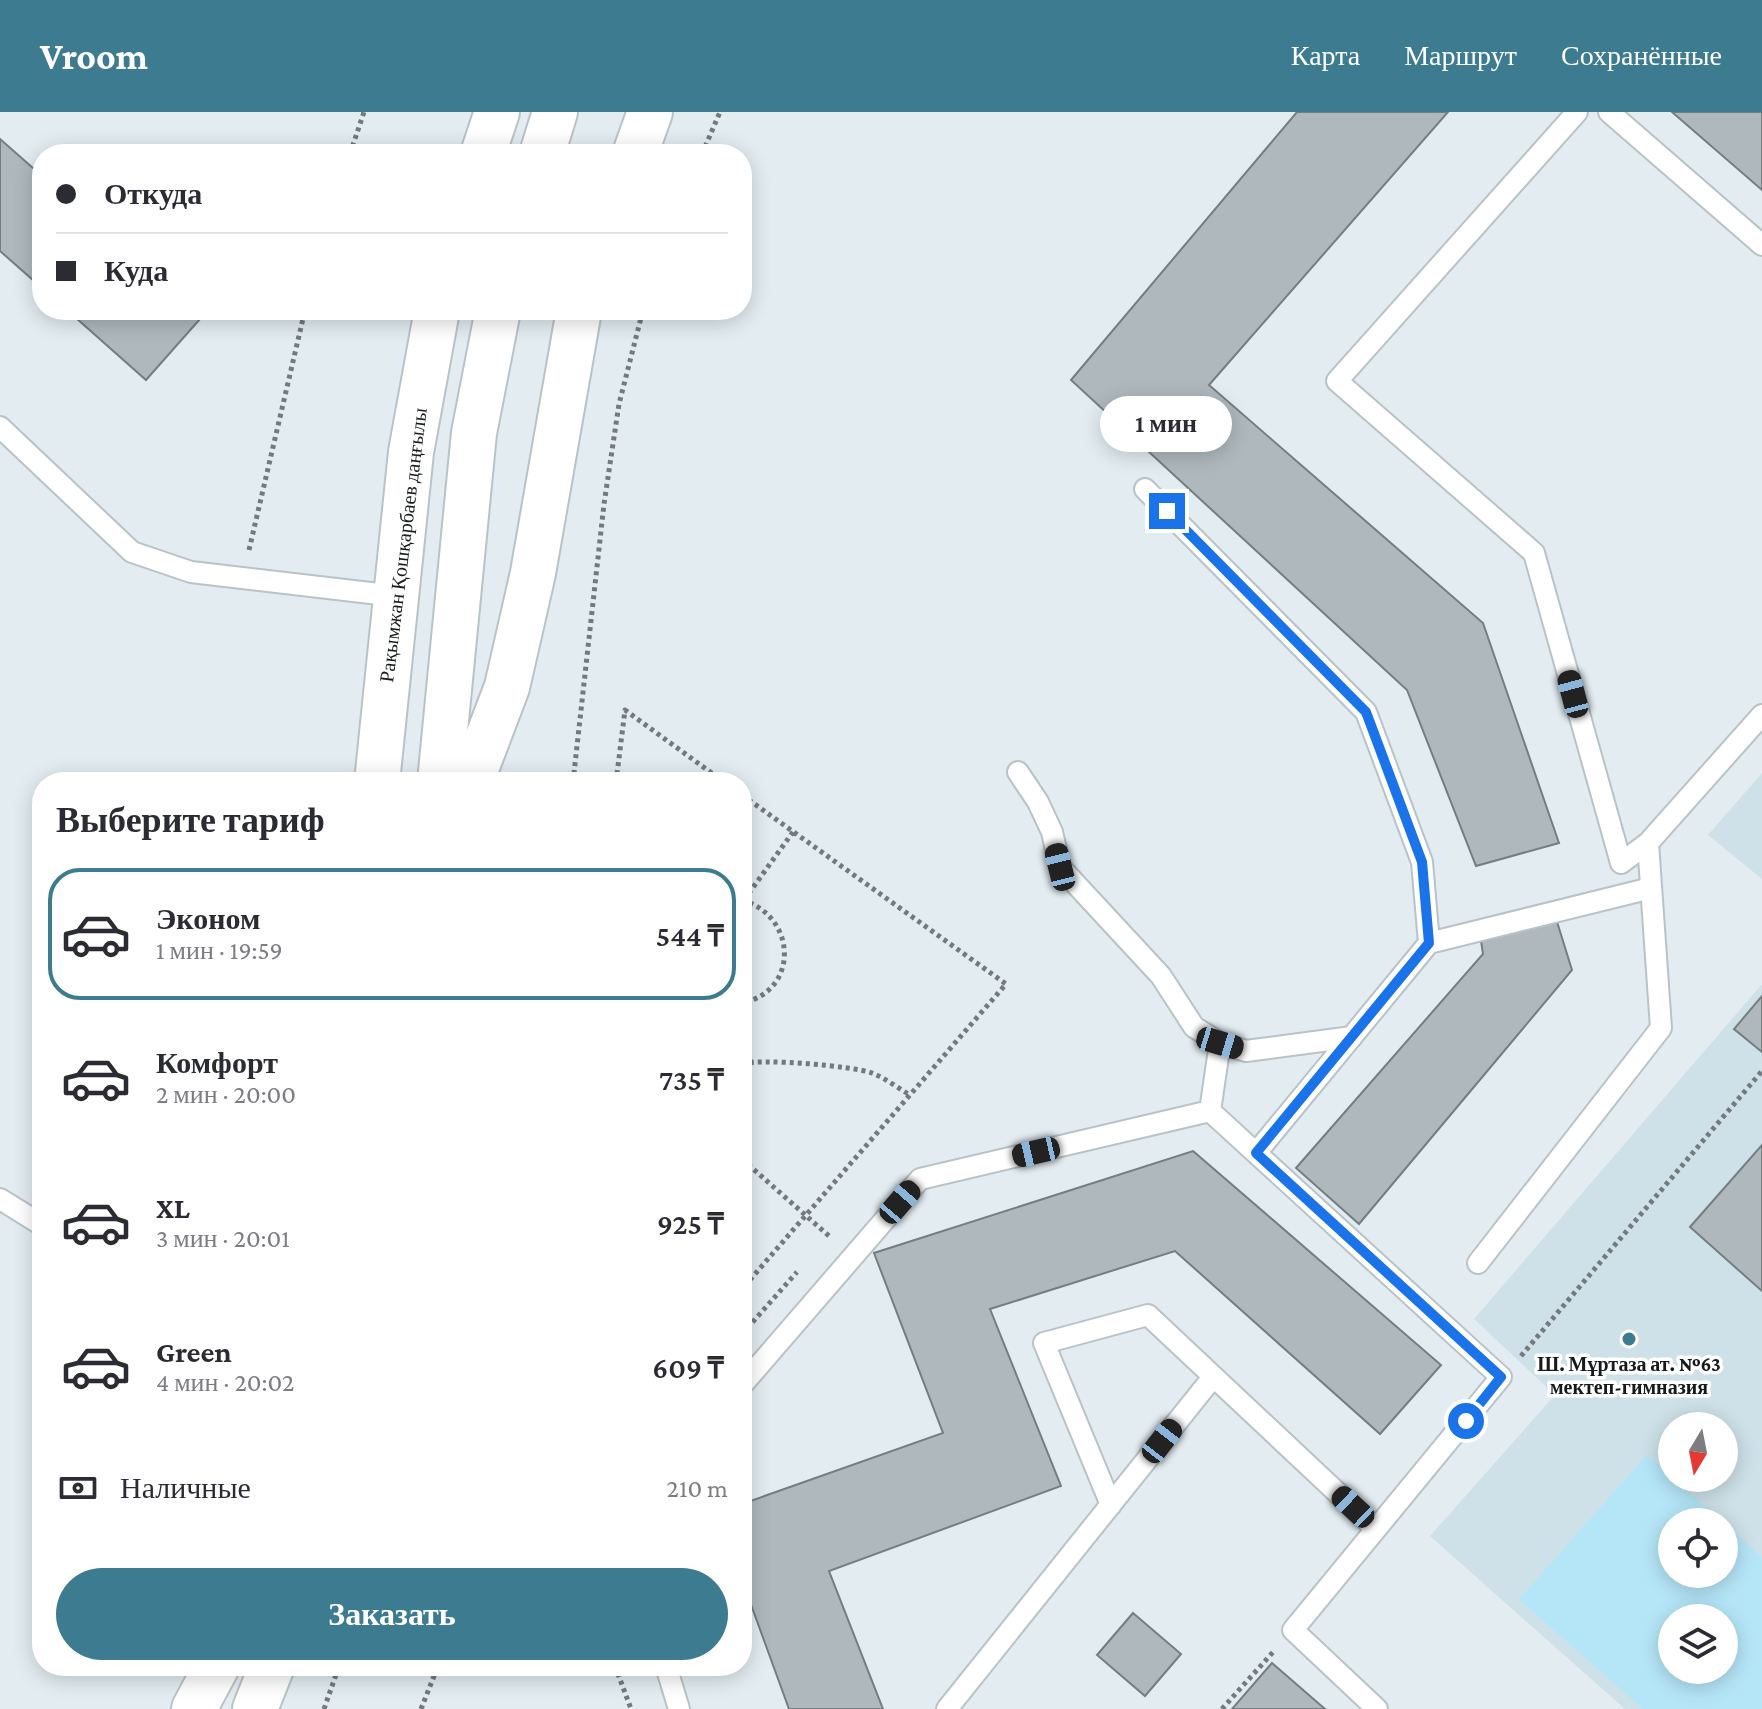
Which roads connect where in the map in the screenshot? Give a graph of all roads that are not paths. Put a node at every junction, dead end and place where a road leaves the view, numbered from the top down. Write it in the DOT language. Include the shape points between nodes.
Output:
graph roads {
  1 [pos="497,112"];
  2 [pos="555,112"];
  3 [pos="650,112"];
  4 [pos="1577,112"];
  5 [pos="1609,112"];
  6 [pos="486,144"];
  7 [pos="545,144"];
  8 [pos="639,144"];
  9 [pos="1762,245"];
  10 [pos="435,320"];
  11 [pos="496,320"];
  12 [pos="577,320"];
  13 [pos="0,427"];
  14 [pos="1145,489"];
  15 [pos="396,596"];
  16 [pos="1762,715"];
  17 [pos="378,772"];
  18 [pos="441,772"];
  19 [pos="475,772"];
  20 [pos="1018,772"];
  21 [pos="1648,843"];
  22 [pos="1651,888"];
  23 [pos="1429,943"];
  24 [pos="1352,1037"];
  25 [pos="1220,1043"];
  26 [pos="1210,1111"];
  27 [pos="1256,1153"];
  28 [pos="0,1199"];
  29 [pos="32,1219"];
  30 [pos="1478,1263"];
  31 [pos="752,1373"];
  32 [pos="1213,1377"];
  33 [pos="1111,1505"];
  34 [pos="1376,1529"];
  35 [pos="212,1676"];
  36 [pos="268,1676"];
  37 [pos="669,1676"];
  38 [pos="194,1709"];
  39 [pos="255,1709"];
  40 [pos="679,1709"];
  41 [pos="947,1709"];
  42 [pos="1377,1709"];
  1 -- 6 [label="main road"];
  2 -- 7 [label="main road"];
  3 -- 8 [label="main road"];
  4 -- 21 [label="lane" via="1337,381 1534,553 1621,863"];
  5 -- 9 [label="lane"];
  10 -- 15 [label="main road, Рақымжан Қошқарбаев даңғылы" via="411,452"];
  11 -- 18 [label="main road" via="474,433"];
  12 -- 19 [label="main road" via="533,573 507,687"];
  13 -- 15 [label="lane" via="132,552 191,572"];
  14 -- 23 [label="lane" via="1366,712 1422,862"];
  15 -- 17 [label="main road, Рақымжан Қошқарбаев даңғылы"];
  16 -- 21 [label="lane"];
  20 -- 25 [label="lane" via="1052,832 1060,867 1161,976 1194,1027"];
  21 -- 22 [label="lane"];
  22 -- 23 [label="lane"];
  22 -- 30 [label="lane" via="1661,1028"];
  23 -- 24 [label="lane"];
  24 -- 25 [label="lane" via="1246,1051"];
  24 -- 27 [label="lane"];
  25 -- 26 [label="lane"];
  26 -- 27 [label="lane"];
  26 -- 31 [label="lane" via="920,1179"];
  27 -- 34 [label="lane" via="1501,1377"];
  28 -- 29 [label="lane"];
  32 -- 33 [label="lane"];
  32 -- 33 [label="lane" via="1148,1315 1044,1343"];
  32 -- 34 [label="lane"];
  33 -- 41 [label="lane"];
  34 -- 42 [label="lane" via="1293,1630"];
  35 -- 38 [label="main road"];
  36 -- 39 [label="main road"];
  37 -- 40 [label="lane"];
}
